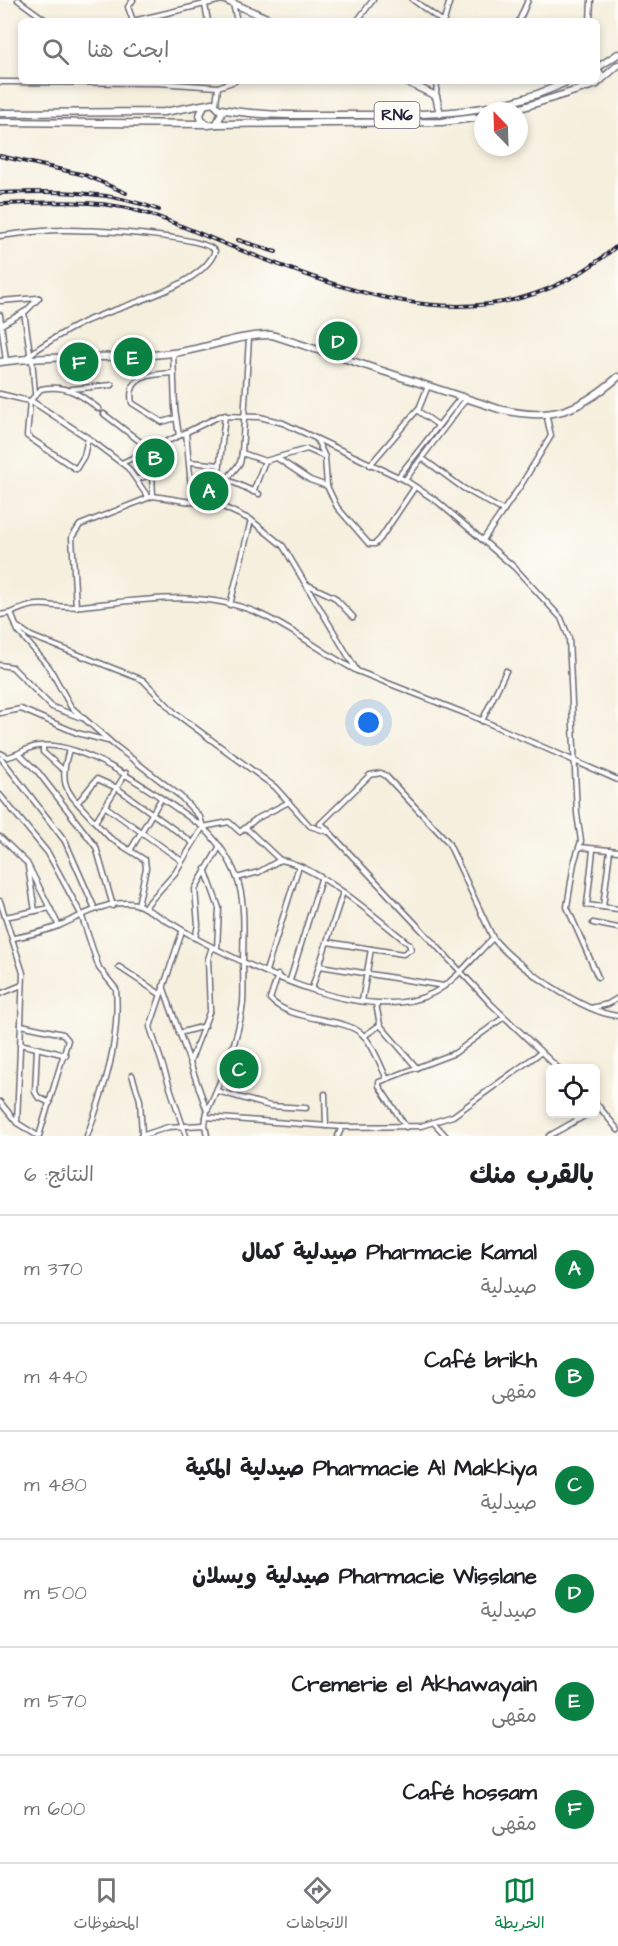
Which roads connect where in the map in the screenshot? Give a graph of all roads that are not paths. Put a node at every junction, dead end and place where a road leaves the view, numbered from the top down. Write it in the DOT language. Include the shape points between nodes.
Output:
graph roads {
  1 [pos="18,0"];
  2 [pos="133,0"];
  3 [pos="224,0"];
  4 [pos="373,0"];
  5 [pos="413,0"];
  6 [pos="450,0"];
  7 [pos="528,0"];
  8 [pos="591,0"];
  9 [pos="204,2"];
  10 [pos="233,3"];
  11 [pos="243,3"];
  12 [pos="169,13"];
  13 [pos="43,18"];
  14 [pos="132,18"];
  15 [pos="146,18"];
  16 [pos="170,18"];
  17 [pos="207,18"];
  18 [pos="236,18"];
  19 [pos="269,18"];
  20 [pos="359,18"];
  21 [pos="439,18"];
  22 [pos="444,18"];
  23 [pos="520,18"];
  24 [pos="590,18"];
  25 [pos="618,54"];
  26 [pos="618,65"];
  27 [pos="600,67"];
  28 [pos="600,72"];
  29 [pos="601,80"];
  30 [pos="0,82"];
  31 [pos="18,82"];
  32 [pos="182,84"];
  33 [pos="226,84"];
  34 [pos="411,84"];
  35 [pos="437,84"];
  36 [pos="561,84"];
  37 [pos="587,84"];
  38 [pos="218,87"];
  39 [pos="436,96"];
  40 [pos="204,105"];
  41 [pos="528,105"];
  42 [pos="219,106"];
  43 [pos="0,113"];
  44 [pos="440,114"];
  45 [pos="474,118"];
  46 [pos="0,122"];
  47 [pos="205,124"];
  48 [pos="217,124"];
  49 [pos="0,236"];
  50 [pos="0,301"];
  51 [pos="24,312"];
  52 [pos="0,315"];
  53 [pos="1,325"];
  54 [pos="249,338"];
  55 [pos="173,353"];
  56 [pos="31,356"];
  57 [pos="3,362"];
  58 [pos="174,373"];
  59 [pos="618,377"];
  60 [pos="112,385"];
  61 [pos="428,386"];
  62 [pos="72,389"];
  63 [pos="34,393"];
  64 [pos="0,394"];
  65 [pos="463,398"];
  66 [pos="30,401"];
  67 [pos="99,409"];
  68 [pos="418,409"];
  69 [pos="546,413"];
  70 [pos="104,414"];
  71 [pos="225,415"];
  72 [pos="245,415"];
  73 [pos="176,418"];
  74 [pos="438,425"];
  75 [pos="186,432"];
  76 [pos="179,436"];
  77 [pos="88,438"];
  78 [pos="317,440"];
  79 [pos="151,450"];
  80 [pos="242,453"];
  81 [pos="324,457"];
  82 [pos="277,458"];
  83 [pos="422,458"];
  84 [pos="265,461"];
  85 [pos="190,462"];
  86 [pos="122,463"];
  87 [pos="220,465"];
  88 [pos="370,465"];
  89 [pos="153,474"];
  90 [pos="398,477"];
  91 [pos="190,478"];
  92 [pos="138,479"];
  93 [pos="225,480"];
  94 [pos="405,480"];
  95 [pos="218,481"];
  96 [pos="191,486"];
  97 [pos="327,486"];
  98 [pos="415,487"];
  99 [pos="253,492"];
  100 [pos="259,494"];
  101 [pos="150,497"];
  102 [pos="218,505"];
  103 [pos="504,511"];
  104 [pos="251,520"];
  105 [pos="483,540"];
  106 [pos="308,584"];
  107 [pos="230,605"];
  108 [pos="76,607"];
  109 [pos="11,614"];
  110 [pos="0,615"];
  111 [pos="353,617"];
  112 [pos="16,626"];
  113 [pos="0,664"];
  114 [pos="506,670"];
  115 [pos="357,671"];
  116 [pos="0,713"];
  117 [pos="82,718"];
  118 [pos="482,721"];
  119 [pos="109,741"];
  120 [pos="43,746"];
  121 [pos="69,750"];
  122 [pos="19,754"];
  123 [pos="1,756"];
  124 [pos="575,762"];
  125 [pos="63,770"];
  126 [pos="126,773"];
  127 [pos="618,780"];
  128 [pos="117,788"];
  129 [pos="0,795"];
  130 [pos="160,799"];
  131 [pos="78,802"];
  132 [pos="289,802"];
  133 [pos="106,807"];
  134 [pos="153,813"];
  135 [pos="95,822"];
  136 [pos="321,823"];
  137 [pos="203,827"];
  138 [pos="246,828"];
  139 [pos="317,829"];
  140 [pos="142,830"];
  141 [pos="328,831"];
  142 [pos="0,837"];
  143 [pos="193,843"];
  144 [pos="220,846"];
  145 [pos="579,847"];
  146 [pos="130,849"];
  147 [pos="593,850"];
  148 [pos="610,850"];
  149 [pos="618,851"];
  150 [pos="280,860"];
  151 [pos="182,861"];
  152 [pos="27,863"];
  153 [pos="299,866"];
  154 [pos="205,869"];
  155 [pos="237,878"];
  156 [pos="321,879"];
  157 [pos="343,892"];
  158 [pos="0,901"];
  159 [pos="138,905"];
  160 [pos="113,906"];
  161 [pos="603,907"];
  162 [pos="50,908"];
  163 [pos="144,908"];
  164 [pos="95,909"];
  165 [pos="618,909"];
  166 [pos="35,911"];
  167 [pos="81,914"];
  168 [pos="5,917"];
  169 [pos="593,923"];
  170 [pos="59,926"];
  171 [pos="618,928"];
  172 [pos="182,931"];
  173 [pos="14,938"];
  174 [pos="195,938"];
  175 [pos="493,938"];
  176 [pos="327,942"];
  177 [pos="215,948"];
  178 [pos="371,949"];
  179 [pos="243,962"];
  180 [pos="320,966"];
  181 [pos="119,967"];
  182 [pos="266,971"];
  183 [pos="460,971"];
  184 [pos="368,974"];
  185 [pos="278,975"];
  186 [pos="598,977"];
  187 [pos="290,980"];
  188 [pos="22,985"];
  189 [pos="163,985"];
  190 [pos="445,986"];
  191 [pos="312,988"];
  192 [pos="0,994"];
  193 [pos="160,994"];
  194 [pos="618,998"];
  195 [pos="362,1001"];
  196 [pos="376,1004"];
  197 [pos="590,1008"];
  198 [pos="618,1016"];
  199 [pos="504,1017"];
  200 [pos="21,1025"];
  201 [pos="380,1025"];
  202 [pos="206,1026"];
  203 [pos="179,1033"];
  204 [pos="364,1036"];
  205 [pos="20,1044"];
  206 [pos="36,1048"];
  207 [pos="540,1053"];
  208 [pos="66,1055"];
  209 [pos="189,1063"];
  210 [pos="553,1064"];
  211 [pos="417,1068"];
  212 [pos="132,1075"];
  213 [pos="386,1077"];
  214 [pos="217,1091"];
  215 [pos="325,1094"];
  216 [pos="0,1102"];
  217 [pos="50,1103"];
  218 [pos="306,1108"];
  219 [pos="600,1110"];
  220 [pos="207,1112"];
  221 [pos="206,1117"];
  222 [pos="580,1118"];
  223 [pos="434,1122"];
  224 [pos="17,1123"];
  225 [pos="205,1125"];
  226 [pos="182,1126"];
  227 [pos="326,1126"];
  228 [pos="342,1127"];
  229 [pos="407,1127"];
  230 [pos="618,1130"];
  231 [pos="39,1136"];
  232 [pos="87,1136"];
  233 [pos="141,1136"];
  234 [pos="186,1136"];
  235 [pos="207,1136"];
  236 [pos="338,1136"];
  237 [pos="446,1136"];
  238 [pos="549,1136"];
  1 -- 13 [label="street"];
  2 -- 14 [label="street" via="128,8"];
  3 -- 9 [label="street"];
  3 -- 10 [label="main road"];
  4 -- 20 [label="street"];
  5 -- 21 [label="street"];
  6 -- 22 [label="street"];
  7 -- 23 [label="street"];
  8 -- 24 [label="street"];
  9 -- 12 [label="street"];
  9 -- 17 [label="street"];
  10 -- 11 [label="main road"];
  10 -- 18 [label="street"];
  11 -- 19 [label="main road"];
  12 -- 15 [label="street"];
  12 -- 16 [label="street"];
  25 -- 27 [label="main road"];
  26 -- 29 [label="main road"];
  28 -- 29 [label="main road"];
  30 -- 31 [label="street"];
  32 -- 38 [label="street"];
  33 -- 38 [label="street"];
  34 -- 39 [label="main road"];
  35 -- 39 [label="street"];
  36 -- 44 [label="main road, RN6" via="496,106"];
  37 -- 41 [label="main road"];
  38 -- 42 [label="street"];
  39 -- 44 [label="main road"];
  40 -- 42 [label="main road, RN6"];
  40 -- 43 [label="main road, RN6" via="164,112"];
  40 -- 47 [label="main road" via="200,115"];
  42 -- 44 [label="main road, RN6" via="260,114"];
  42 -- 48 [label="main road" via="222,115"];
  45 -- 48 [label="main road, RN6" via="420,123"];
  46 -- 47 [label="main road, RN6"];
  47 -- 48 [label="main road, RN6"];
  49 -- 56 [label="street" via="97,230 176,239 215,251 209,262 186,280 84,322"];
  50 -- 51 [label="street" via="39,298"];
  51 -- 53 [label="street"];
  51 -- 56 [label="street"];
  52 -- 53 [label="street"];
  53 -- 57 [label="street"];
  54 -- 55 [label="main road"];
  54 -- 61 [label="main road" via="281,337"];
  54 -- 72 [label="street"];
  55 -- 56 [label="main road"];
  55 -- 58 [label="street"];
  56 -- 57 [label="main road"];
  56 -- 63 [label="street"];
  58 -- 73 [label="street"];
  58 -- 73 [label="street" via="141,378 133,384 130,394 132,403 162,422"];
  59 -- 69 [label="main road" via="584,404"];
  60 -- 62 [label="street"];
  61 -- 65 [label="main road"];
  61 -- 68 [label="street"];
  62 -- 63 [label="street" via="46,388"];
  62 -- 67 [label="street"];
  63 -- 66 [label="street"];
  64 -- 66 [label="street"];
  65 -- 69 [label="main road" via="510,412"];
  65 -- 74 [label="street"];
  65 -- 83 [label="street"];
  66 -- 77 [label="street"];
  66 -- 77 [label="street" via="27,436 76,469"];
  68 -- 74 [label="street"];
  68 -- 88 [label="street"];
  69 -- 103 [label="street" via="551,436"];
  70 -- 79 [label="street"];
  71 -- 72 [label="street"];
  71 -- 75 [label="street"];
  71 -- 87 [label="street"];
  72 -- 78 [label="street" via="283,423"];
  72 -- 80 [label="street"];
  73 -- 76 [label="street"];
  74 -- 90 [label="street"];
  75 -- 76 [label="street"];
  75 -- 85 [label="street"];
  76 -- 79 [label="street"];
  77 -- 86 [label="street"];
  78 -- 81 [label="street"];
  78 -- 88 [label="street"];
  79 -- 86 [label="street"];
  79 -- 89 [label="street"];
  80 -- 84 [label="street"];
  80 -- 93 [label="street" via="240,463"];
  81 -- 82 [label="street" via="307,449"];
  81 -- 97 [label="street"];
  82 -- 84 [label="street"];
  82 -- 97 [label="street" via="310,480"];
  83 -- 94 [label="street"];
  83 -- 103 [label="street"];
  84 -- 99 [label="street"];
  85 -- 87 [label="street"];
  85 -- 91 [label="street"];
  86 -- 92 [label="street"];
  87 -- 95 [label="street"];
  88 -- 90 [label="street"];
  89 -- 92 [label="street"];
  89 -- 101 [label="street"];
  90 -- 94 [label="street"];
  91 -- 95 [label="street"];
  91 -- 96 [label="street"];
  92 -- 101 [label="street"];
  93 -- 95 [label="street"];
  93 -- 99 [label="street"];
  93 -- 102 [label="street"];
  94 -- 98 [label="street"];
  97 -- 98 [label="street" via="337,507 373,545"];
  98 -- 105 [label="street"];
  99 -- 100 [label="street"];
  101 -- 102 [label="street"];
  101 -- 108 [label="street" via="82,523 74,531"];
  102 -- 104 [label="street"];
  103 -- 105 [label="street"];
  104 -- 106 [label="street" via="283,546"];
  104 -- 107 [label="street"];
  105 -- 124 [label="street" via="514,567 566,628"];
  106 -- 111 [label="street" via="329,594"];
  106 -- 115 [label="street"];
  107 -- 108 [label="street" via="202,599 164,598"];
  107 -- 115 [label="street" via="271,620"];
  108 -- 109 [label="street" via="38,603"];
  109 -- 110 [label="street"];
  109 -- 112 [label="street"];
  112 -- 117 [label="street"];
  112 -- 132 [label="street" via="143,680 175,713 244,762"];
  113 -- 117 [label="street" via="12,667 52,707"];
  114 -- 118 [label="street"];
  115 -- 118 [label="street"];
  116 -- 119 [label="street" via="21,709 77,733"];
  117 -- 119 [label="street"];
  118 -- 124 [label="street"];
  119 -- 137 [label="street" via="180,796 200,817"];
  120 -- 121 [label="street"];
  120 -- 122 [label="street"];
  120 -- 125 [label="street" via="43,752"];
  121 -- 125 [label="street"];
  121 -- 126 [label="street"];
  122 -- 123 [label="street"];
  122 -- 160 [label="street" via="38,772 96,847"];
  123 -- 164 [label="street" via="65,841"];
  124 -- 127 [label="street"];
  124 -- 145 [label="street"];
  125 -- 131 [label="street" via="65,787"];
  126 -- 128 [label="street"];
  126 -- 130 [label="street"];
  128 -- 131 [label="street" via="97,779"];
  128 -- 133 [label="street"];
  128 -- 134 [label="street"];
  129 -- 167 [label="street" via="48,853"];
  130 -- 134 [label="street"];
  130 -- 137 [label="street"];
  131 -- 135 [label="street"];
  132 -- 138 [label="street"];
  132 -- 139 [label="street" via="305,822"];
  133 -- 135 [label="street"];
  133 -- 140 [label="street"];
  134 -- 140 [label="street"];
  134 -- 143 [label="street"];
  135 -- 146 [label="street" via="110,838"];
  136 -- 139 [label="street"];
  136 -- 141 [label="street"];
  136 -- 175 [label="street" via="368,777 377,773 386,776 448,842"];
  137 -- 138 [label="street" via="229,822 240,832"];
  137 -- 143 [label="street"];
  137 -- 144 [label="street"];
  138 -- 150 [label="street"];
  139 -- 141 [label="street"];
  140 -- 146 [label="street"];
  140 -- 151 [label="street"];
  141 -- 183 [label="street"];
  142 -- 152 [label="street"];
  143 -- 151 [label="street"];
  144 -- 154 [label="street"];
  144 -- 155 [label="street"];
  145 -- 147 [label="street"];
  145 -- 186 [label="street" via="567,907"];
  146 -- 159 [label="street" via="147,863"];
  147 -- 148 [label="street"];
  147 -- 161 [label="street" via="587,903"];
  148 -- 149 [label="street"];
  148 -- 161 [label="street"];
  150 -- 153 [label="street"];
  150 -- 155 [label="street"];
  151 -- 163 [label="street"];
  152 -- 162 [label="street"];
  152 -- 166 [label="street"];
  153 -- 156 [label="street"];
  153 -- 182 [label="street"];
  154 -- 174 [label="street" via="194,894"];
  154 -- 177 [label="street" via="219,908"];
  155 -- 179 [label="street" via="245,910"];
  156 -- 157 [label="street"];
  156 -- 187 [label="street"];
  157 -- 176 [label="street"];
  157 -- 178 [label="street" via="411,946 403,954"];
  158 -- 168 [label="street"];
  159 -- 160 [label="street"];
  159 -- 163 [label="street"];
  160 -- 164 [label="street"];
  161 -- 165 [label="street"];
  162 -- 166 [label="street"];
  162 -- 170 [label="street"];
  163 -- 172 [label="street"];
  164 -- 167 [label="street"];
  166 -- 168 [label="street"];
  167 -- 170 [label="street"];
  167 -- 232 [label="street" via="97,964 117,991 111,1064"];
  168 -- 173 [label="street"];
  169 -- 171 [label="street"];
  170 -- 173 [label="street"];
  172 -- 174 [label="street"];
  172 -- 189 [label="street"];
  173 -- 188 [label="street"];
  174 -- 177 [label="street"];
  175 -- 183 [label="street"];
  175 -- 197 [label="street" via="514,961"];
  176 -- 178 [label="street"];
  176 -- 180 [label="street"];
  177 -- 179 [label="street"];
  177 -- 202 [label="street" via="208,959 211,1005"];
  178 -- 184 [label="street"];
  179 -- 182 [label="street"];
  179 -- 214 [label="street" via="241,1013"];
  180 -- 184 [label="street"];
  180 -- 191 [label="street"];
  181 -- 193 [label="street"];
  182 -- 185 [label="street"];
  183 -- 190 [label="street"];
  183 -- 199 [label="street"];
  184 -- 190 [label="street"];
  184 -- 195 [label="street"];
  185 -- 187 [label="street"];
  185 -- 204 [label="street" via="270,999 274,1003 303,1016 340,1024"];
  187 -- 191 [label="street"];
  188 -- 192 [label="street"];
  188 -- 200 [label="street"];
  189 -- 193 [label="street"];
  189 -- 203 [label="street"];
  190 -- 196 [label="street" via="408,1002"];
  191 -- 195 [label="street"];
  193 -- 226 [label="street" via="150,1027"];
  194 -- 197 [label="street"];
  195 -- 196 [label="street"];
  196 -- 201 [label="street"];
  197 -- 198 [label="street"];
  199 -- 207 [label="street"];
  199 -- 211 [label="street" via="455,1053"];
  200 -- 205 [label="street"];
  200 -- 208 [label="street" via="66,1035"];
  201 -- 204 [label="street"];
  201 -- 211 [label="street"];
  202 -- 203 [label="street"];
  202 -- 209 [label="street"];
  203 -- 209 [label="street"];
  204 -- 213 [label="street"];
  205 -- 206 [label="street"];
  205 -- 224 [label="street"];
  206 -- 208 [label="street"];
  206 -- 217 [label="street" via="35,1092"];
  207 -- 210 [label="street"];
  207 -- 223 [label="street" via="453,1116"];
  208 -- 217 [label="street"];
  209 -- 220 [label="street"];
  211 -- 213 [label="street"];
  212 -- 233 [label="street" via="140,1100"];
  213 -- 229 [label="street" via="379,1086"];
  214 -- 218 [label="street" via="270,1106"];
  214 -- 220 [label="street"];
  215 -- 227 [label="street"];
  216 -- 224 [label="street"];
  217 -- 231 [label="street"];
  219 -- 230 [label="street"];
  220 -- 221 [label="street"];
  221 -- 225 [label="street"];
  221 -- 227 [label="street"];
  222 -- 238 [label="street"];
  223 -- 229 [label="street"];
  223 -- 237 [label="street"];
  224 -- 231 [label="street"];
  225 -- 226 [label="street"];
  225 -- 235 [label="street"];
  226 -- 233 [label="street"];
  226 -- 234 [label="street"];
  227 -- 228 [label="street"];
  228 -- 229 [label="street"];
  228 -- 236 [label="street"];
}
